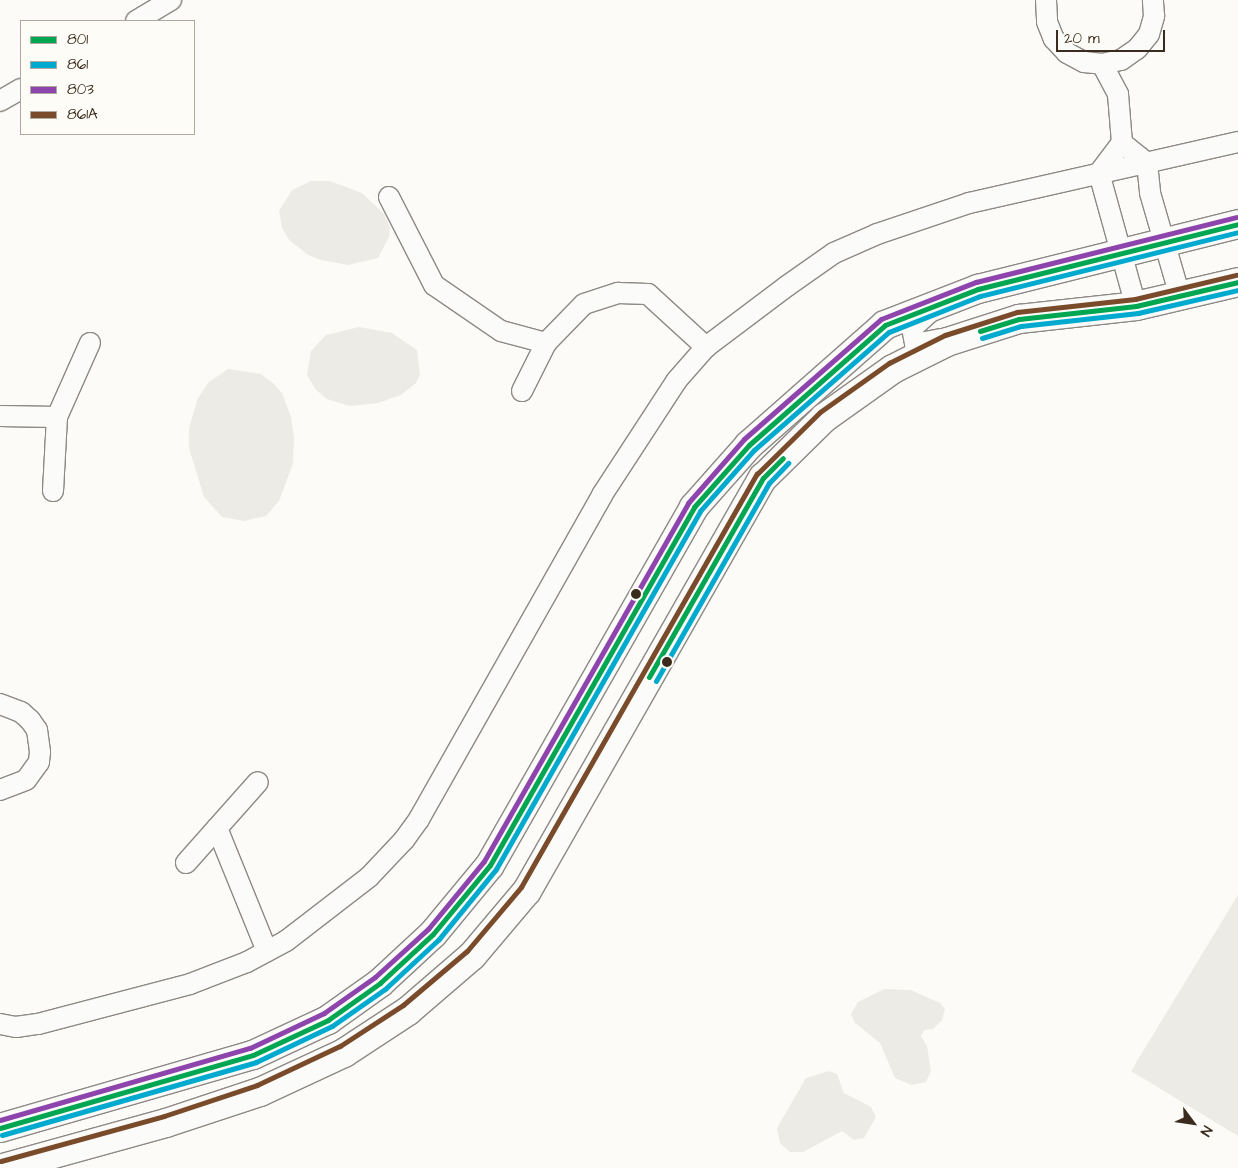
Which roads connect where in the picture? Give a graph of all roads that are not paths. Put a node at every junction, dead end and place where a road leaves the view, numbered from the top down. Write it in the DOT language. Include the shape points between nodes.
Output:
graph roads {
  1 [pos="171,0"];
  2 [pos="1046,0"];
  3 [pos="1154,0"];
  4 [pos="138,20"];
  5 [pos="1130,54"];
  6 [pos="1102,64"];
  7 [pos="20,90"];
  8 [pos="1118,94"];
  9 [pos="0,101"];
  10 [pos="1238,142"];
  11 [pos="1122,143"];
  12 [pos="1147,163"];
  13 [pos="1099,173"];
  14 [pos="389,197"];
  15 [pos="1238,224"];
  16 [pos="1163,243"];
  17 [pos="1120,254"];
  18 [pos="1238,282"];
  19 [pos="1180,296"];
  20 [pos="940,304"];
  21 [pos="1136,306"];
  22 [pos="947,342"];
  23 [pos="90,343"];
  24 [pos="546,344"];
  25 [pos="706,347"];
  26 [pos="522,391"];
  27 [pos="0,416"];
  28 [pos="57,417"];
  29 [pos="53,491"];
  30 [pos="0,704"];
  31 [pos="258,782"];
  32 [pos="0,790"];
  33 [pos="217,828"];
  34 [pos="186,862"];
  35 [pos="268,951"];
  36 [pos="0,1024"];
  37 [pos="0,1128"];
  38 [pos="3,1168"];
  1 -- 4 [label="lane"];
  2 -- 6 [label="lane" via="1046,22 1054,39 1067,53 1084,62"];
  3 -- 5 [label="lane" via="1154,16 1148,34"];
  5 -- 6 [label="lane"];
  5 -- 8 [label="lane"];
  6 -- 8 [label="lane"];
  7 -- 9 [label="lane"];
  8 -- 11 [label="lane"];
  10 -- 12 [label="lane"];
  11 -- 12 [label="lane"];
  11 -- 13 [label="lane"];
  12 -- 13 [label="lane"];
  12 -- 16 [label="lane" via="1150,193"];
  13 -- 17 [label="lane"];
  13 -- 25 [label="lane" via="969,203 877,234 834,253"];
  14 -- 24 [label="lane" via="434,285 501,331"];
  15 -- 16 [label="main road"];
  16 -- 17 [label="main road"];
  16 -- 19 [label="lane"];
  17 -- 20 [label="main road" via="978,289"];
  17 -- 21 [label="lane"];
  18 -- 19 [label="main road"];
  19 -- 21 [label="main road"];
  20 -- 22 [label="lane" via="912,328 916,344 938,338"];
  20 -- 37 [label="main road" via="885,325 749,445 694,507 490,865 433,934 380,983 328,1020 253,1055"];
  21 -- 22 [label="main road" via="1019,319"];
  22 -- 38 [label="main road" via="893,369 824,418 763,478 527,891 472,956 408,1011 344,1053 269,1088 166,1123"];
  23 -- 28 [label="lane"];
  24 -- 25 [label="lane" via="584,304 618,293 648,294"];
  24 -- 26 [label="lane"];
  25 -- 35 [label="lane" via="677,380 602,495 440,784 404,840 369,876 326,912"];
  27 -- 28 [label="lane"];
  28 -- 29 [label="lane"];
  30 -- 32 [label="lane" via="21,712 30,720 36,730 40,752 39,762 26,780"];
  31 -- 33 [label="lane"];
  33 -- 34 [label="lane"];
  33 -- 35 [label="lane"];
  35 -- 36 [label="lane" via="180,986 38,1024 16,1027"];
}
